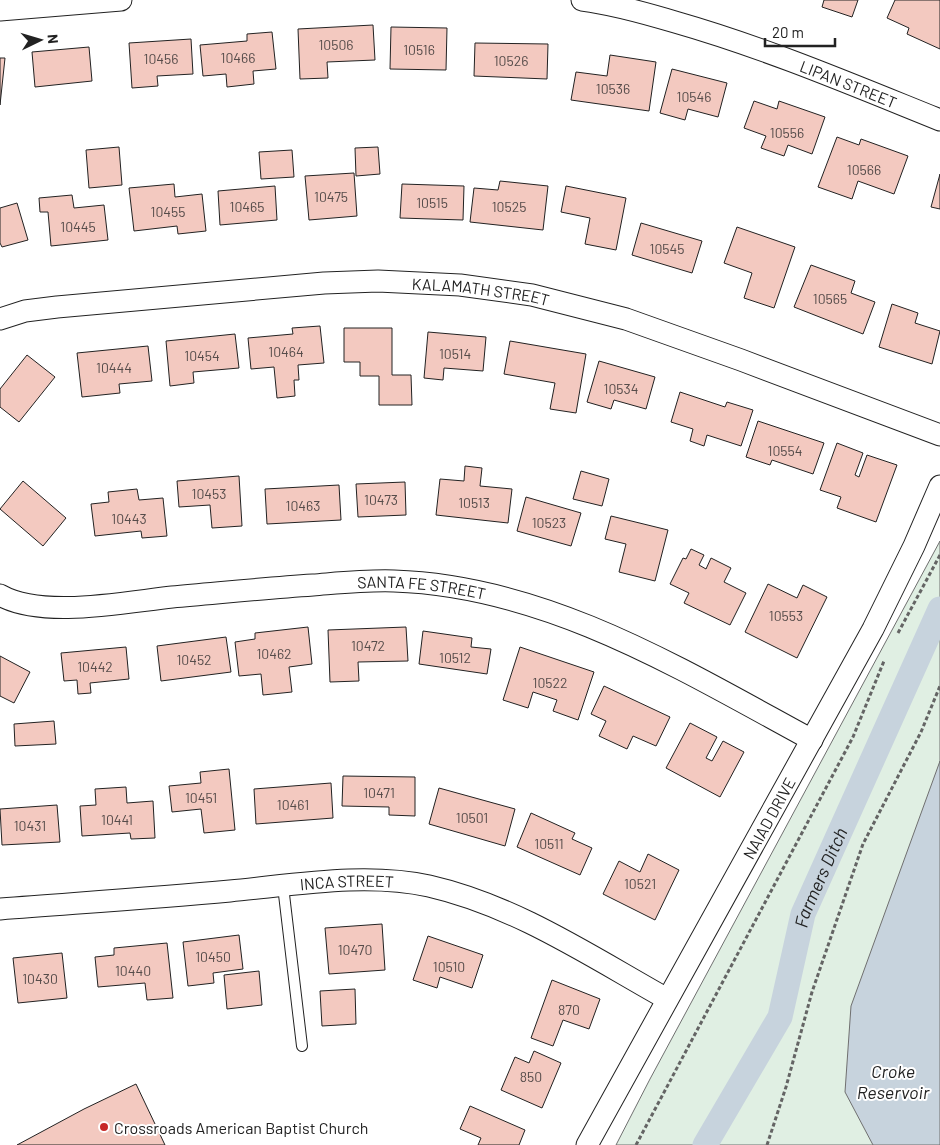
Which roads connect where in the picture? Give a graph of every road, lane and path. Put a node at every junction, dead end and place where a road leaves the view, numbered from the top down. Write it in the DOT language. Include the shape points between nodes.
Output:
graph roads {
  1 [pos="121,0"];
  2 [pos="582,0"];
  3 [pos="0,10"];
  4 [pos="940,120"];
  5 [pos="0,320"];
  6 [pos="940,435"];
  7 [pos="940,486"];
  8 [pos="940,556"];
  9 [pos="0,595"];
  10 [pos="898,634"];
  11 [pos="884,660"];
  12 [pos="940,686"];
  13 [pos="812,740"];
  14 [pos="282,886"];
  15 [pos="0,909"];
  16 [pos="667,999"];
  17 [pos="302,1046"];
  18 [pos="587,1145"];
  19 [pos="636,1145"];
  20 [pos="767,1145"];
  1 -- 3 [label="street"];
  2 -- 4 [label="street, LIPAN STREET" via="724,36"];
  5 -- 6 [label="street, KALAMATH STREET" via="25,311 57,306 324,282 378,281 460,286 532,295 626,319"];
  7 -- 13 [label="street, NAIAD DRIVE" via="914,546"];
  8 -- 10 [label="path"];
  9 -- 13 [label="street, SANTA FE STREET" via="20,603 68,607 394,581 481,592 543,608 619,638"];
  11 -- 19 [label="path" via="853,737"];
  12 -- 20 [label="path" via="921,732 863,844 812,992"];
  13 -- 16 [label="street, NAIAD DRIVE"];
  14 -- 15 [label="street, INCA STREET"];
  14 -- 16 [label="street, INCA STREET" via="367,880 405,882 471,898 523,919"];
  14 -- 17 [label="lane"];
  16 -- 18 [label="street, NAIAD DRIVE"];
}
